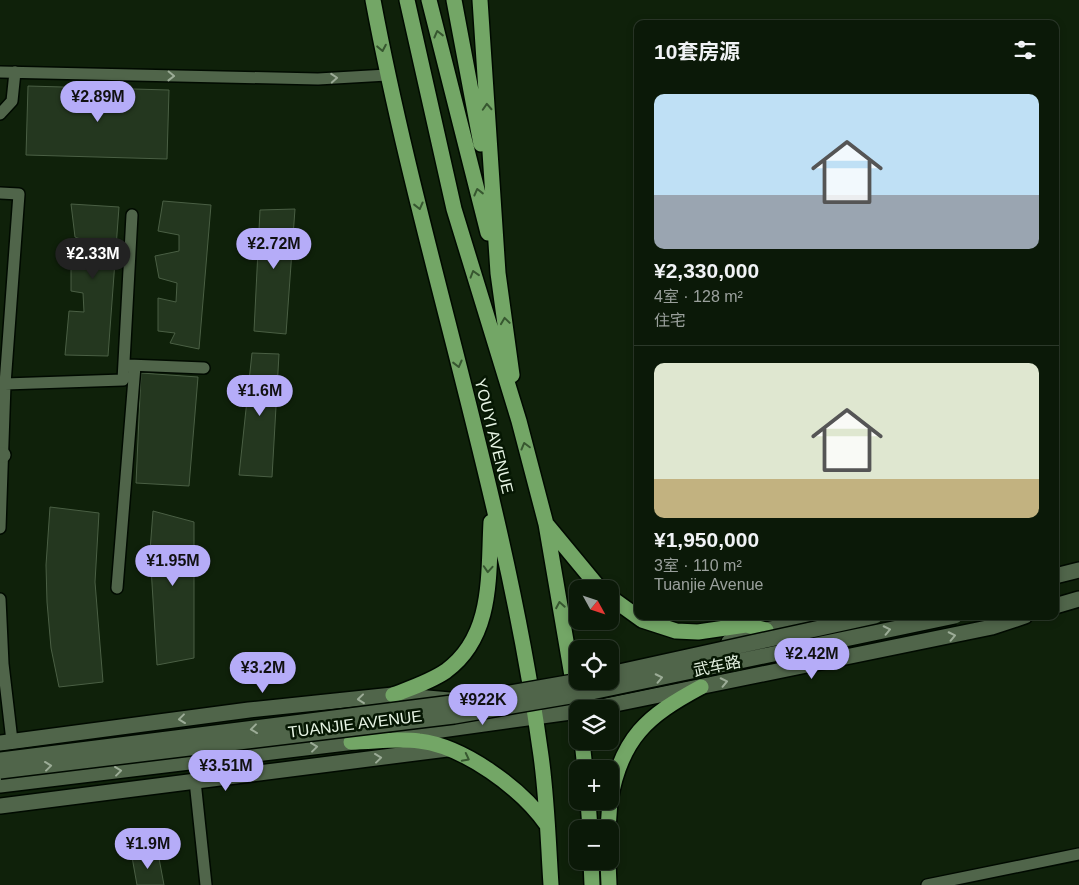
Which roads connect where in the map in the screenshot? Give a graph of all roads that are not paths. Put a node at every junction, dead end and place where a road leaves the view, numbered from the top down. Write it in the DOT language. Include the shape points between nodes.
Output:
graph roads {
  1 [pos="373,0"];
  2 [pos="407,0"];
  3 [pos="429,0"];
  4 [pos="454,0"];
  5 [pos="480,0"];
  6 [pos="0,72"];
  7 [pos="15,72"];
  8 [pos="387,75"];
  9 [pos="0,114"];
  10 [pos="0,193"];
  11 [pos="493,204"];
  12 [pos="132,215"];
  13 [pos="498,273"];
  14 [pos="129,366"];
  15 [pos="204,368"];
  16 [pos="5,384"];
  17 [pos="519,421"];
  18 [pos="1,455"];
  19 [pos="493,502"];
  20 [pos="546,524"];
  21 [pos="0,528"];
  22 [pos="1079,566"];
  23 [pos="1059,569"];
  24 [pos="1079,570"];
  25 [pos="1059,575"];
  26 [pos="593,580"];
  27 [pos="117,588"];
  28 [pos="1079,590"];
  29 [pos="1059,594"];
  30 [pos="1079,598"];
  31 [pos="0,599"];
  32 [pos="619,603"];
  33 [pos="1059,605"];
  34 [pos="634,614"];
  35 [pos="642,620"];
  36 [pos="811,620"];
  37 [pos="857,620"];
  38 [pos="936,620"];
  39 [pos="1013,620"];
  40 [pos="766,630"];
  41 [pos="569,647"];
  42 [pos="619,672"];
  43 [pos="619,677"];
  44 [pos="569,685"];
  45 [pos="569,686"];
  46 [pos="701,687"];
  47 [pos="394,695"];
  48 [pos="532,695"];
  49 [pos="619,703"];
  50 [pos="4,705"];
  51 [pos="569,712"];
  52 [pos="536,717"];
  53 [pos="6,742"];
  54 [pos="351,742"];
  55 [pos="447,749"];
  56 [pos="0,760"];
  57 [pos="619,764"];
  58 [pos="0,771"];
  59 [pos="195,781"];
  60 [pos="0,785"];
  61 [pos="0,806"];
  62 [pos="548,825"];
  63 [pos="1079,854"];
  64 [pos="591,870"];
  65 [pos="608,870"];
  66 [pos="206,885"];
  67 [pos="551,885"];
  68 [pos="592,885"];
  69 [pos="608,885"];
  70 [pos="927,885"];
  1 -- 8 [label="main road, YOUYI AVENUE, one-way"];
  17 -- 2 [label="main road, YOUYI AVENUE, one-way" via="454,209"];
  13 -- 3 [label="main road, YOUYI AVENUE, one-way"];
  4 -- 11 [label="main road"];
  11 -- 5 [label="main road, YOUYI AVENUE, one-way"];
  6 -- 7 [label="lane"];
  7 -- 8 [label="lane, one-way" via="318,79"];
  7 -- 9 [label="lane" via="12,101"];
  8 -- 19 [label="main road, YOUYI AVENUE, one-way"];
  10 -- 16 [label="lane" via="19,194"];
  11 -- 13 [label="main road, YOUYI AVENUE"];
  12 -- 14 [label="lane"];
  17 -- 13 [label="main road, YOUYI AVENUE, one-way"];
  14 -- 15 [label="lane"];
  14 -- 16 [label="lane" via="122,380"];
  14 -- 27 [label="lane"];
  16 -- 18 [label="lane"];
  20 -- 17 [label="main road, YOUYI AVENUE, one-way"];
  18 -- 21 [label="lane"];
  19 -- 47 [label="main road, one-way" via="486,603 474,639 467,651 444,672"];
  19 -- 48 [label="main road, YOUYI AVENUE"];
  20 -- 26 [label="main road"];
  41 -- 20 [label="main road, YOUYI AVENUE, one-way"];
  22 -- 23 [label="main road"];
  24 -- 25 [label="main road"];
  28 -- 29 [label="main road"];
  30 -- 33 [label="main road"];
  31 -- 50 [label="lane"];
  32 -- 34 [label="main road"];
  35 -- 40 [label="main road" via="676,631 698,632 746,625"];
  36 -- 40 [label="main road, 武车路"];
  37 -- 42 [label="main road, bridge"];
  58 -- 38 [label="main road, one-way, bridge" via="454,716 582,694"];
  46 -- 39 [label="main road, 武车路, one-way"];
  40 -- 43 [label="main road, 武车路"];
  44 -- 56 [label="main road, one-way, bridge"];
  45 -- 48 [label="main road, TUANJIE AVENUE"];
  46 -- 49 [label="main road, 武车路"];
  46 -- 57 [label="main road" via="666,706 632,740"];
  47 -- 48 [label="main road, TUANJIE AVENUE" via="490,701"];
  47 -- 53 [label="main road, TUANJIE AVENUE, one-way" via="249,710"];
  48 -- 52 [label="main road, YOUYI AVENUE"];
  50 -- 53 [label="lane"];
  51 -- 52 [label="main road, TUANJIE AVENUE"];
  52 -- 54 [label="main road, TUANJIE AVENUE"];
  52 -- 62 [label="main road, YOUYI AVENUE"];
  54 -- 55 [label="main road" via="416,741"];
  60 -- 54 [label="main road, TUANJIE AVENUE, one-way"];
  59 -- 55 [label="main road, one-way"];
  55 -- 62 [label="main road, one-way" via="508,782"];
  59 -- 61 [label="main road"];
  59 -- 66 [label="lane"];
  62 -- 67 [label="main road, YOUYI AVENUE"];
  63 -- 70 [label="lane"];
  64 -- 68 [label="main road"];
  65 -- 69 [label="main road"];
}
